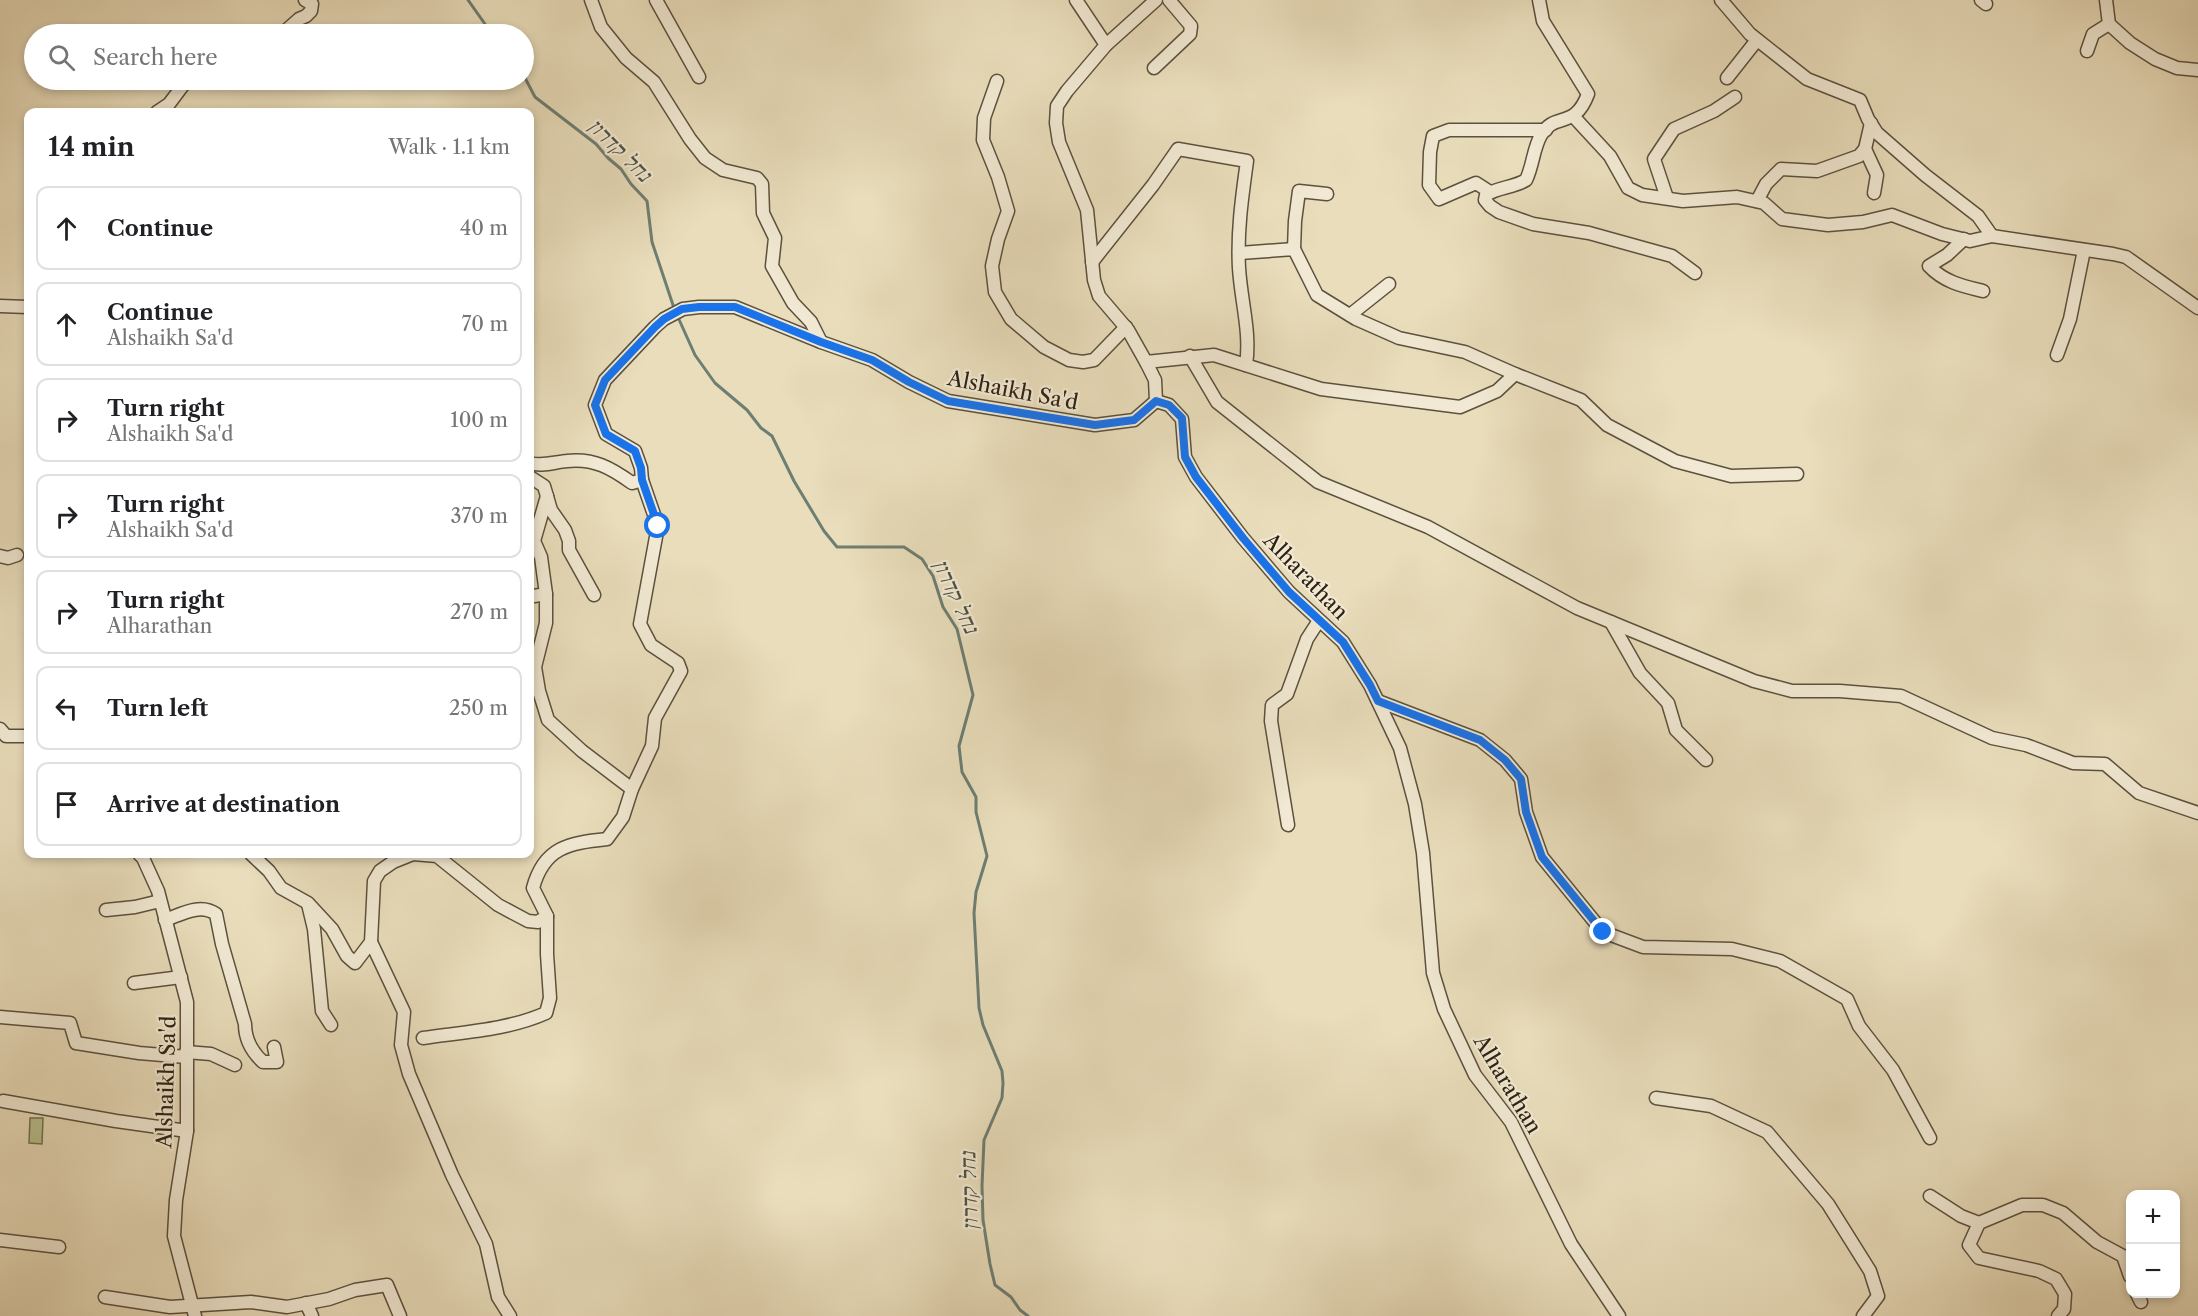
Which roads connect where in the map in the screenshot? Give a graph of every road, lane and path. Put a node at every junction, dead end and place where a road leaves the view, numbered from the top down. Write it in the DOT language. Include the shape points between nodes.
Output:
graph roads {
  1 [pos="305,0"];
  2 [pos="591,0"];
  3 [pos="656,0"];
  4 [pos="1076,0"];
  5 [pos="1156,0"];
  6 [pos="1169,0"];
  7 [pos="1539,0"];
  8 [pos="1721,0"];
  9 [pos="2106,0"];
  10 [pos="294,24"];
  11 [pos="2109,24"];
  12 [pos="1757,39"];
  13 [pos="1106,45"];
  14 [pos="2087,51"];
  15 [pos="1154,68"];
  16 [pos="2198,70"];
  17 [pos="699,77"];
  18 [pos="1727,78"];
  19 [pos="997,81"];
  20 [pos="180,90"];
  21 [pos="1735,98"];
  22 [pos="163,108"];
  23 [pos="1574,117"];
  24 [pos="1870,123"];
  25 [pos="1546,130"];
  26 [pos="1865,149"];
  27 [pos="1490,192"];
  28 [pos="1874,193"];
  29 [pos="1327,194"];
  30 [pos="1667,198"];
  31 [pos="1757,201"];
  32 [pos="1992,236"];
  33 [pos="1964,239"];
  34 [pos="1294,249"];
  35 [pos="2084,250"];
  36 [pos="1240,253"];
  37 [pos="1092,262"];
  38 [pos="1695,273"];
  39 [pos="1389,284"];
  40 [pos="1983,291"];
  41 [pos="0,306"];
  42 [pos="24,307"];
  43 [pos="2198,308"];
  44 [pos="1350,315"];
  45 [pos="1126,327"];
  46 [pos="821,342"];
  47 [pos="2057,355"];
  48 [pos="1190,356"];
  49 [pos="1146,362"];
  50 [pos="1246,365"];
  51 [pos="1515,374"];
  52 [pos="1156,401"];
  53 [pos="534,464"];
  54 [pos="1797,474"];
  55 [pos="534,480"];
  56 [pos="642,480"];
  57 [pos="547,496"];
  58 [pos="17,555"];
  59 [pos="0,556"];
  60 [pos="546,594"];
  61 [pos="594,595"];
  62 [pos="534,596"];
  63 [pos="1318,622"];
  64 [pos="1611,622"];
  65 [pos="1378,701"];
  66 [pos="0,729"];
  67 [pos="24,736"];
  68 [pos="1706,760"];
  69 [pos="632,789"];
  70 [pos="2198,813"];
  71 [pos="1288,825"];
  72 [pos="143,858"];
  73 [pos="255,858"];
  74 [pos="402,858"];
  75 [pos="439,858"];
  76 [pos="160,901"];
  77 [pos="308,903"];
  78 [pos="106,910"];
  79 [pos="547,916"];
  80 [pos="165,920"];
  81 [pos="371,942"];
  82 [pos="180,977"];
  83 [pos="134,983"];
  84 [pos="0,1017"];
  85 [pos="331,1025"];
  86 [pos="423,1038"];
  87 [pos="274,1047"];
  88 [pos="186,1055"];
  89 [pos="235,1065"];
  90 [pos="1656,1098"];
  91 [pos="3,1101"];
  92 [pos="187,1131"];
  93 [pos="1930,1138"];
  94 [pos="1930,1196"];
  95 [pos="1979,1223"];
  96 [pos="0,1240"];
  97 [pos="59,1246"];
  98 [pos="2126,1265"];
  99 [pos="105,1297"];
  100 [pos="306,1303"];
  101 [pos="193,1311"];
  102 [pos="312,1316"];
  103 [pos="400,1316"];
  104 [pos="510,1316"];
  105 [pos="1620,1316"];
  106 [pos="1863,1316"];
  107 [pos="2058,1316"];
  1 -- 10 [label="street" via="312,4 310,11"];
  2 -- 46 [label="street" via="601,27 626,58 654,82 705,158 723,170 756,178 762,184 764,213 775,238 772,266"];
  3 -- 17 [label="street"];
  4 -- 13 [label="street"];
  5 -- 13 [label="street"];
  6 -- 15 [label="street" via="1191,26 1190,34"];
  7 -- 23 [label="street" via="1544,21 1588,94"];
  8 -- 12 [label="street"];
  9 -- 11 [label="street"];
  11 -- 14 [label="street" via="2093,34"];
  11 -- 16 [label="street" via="2155,59 2177,68"];
  12 -- 18 [label="street"];
  12 -- 24 [label="street" via="1807,79 1860,100"];
  13 -- 37 [label="street" via="1057,106 1059,142 1087,210"];
  19 -- 45 [label="street" via="984,118 982,140 1008,211 992,266 995,292 1011,319 1044,347 1070,360 1094,360"];
  20 -- 22 [label="street"];
  21 -- 30 [label="street" via="1674,129 1654,159"];
  23 -- 25 [label="street" via="1552,123"];
  23 -- 30 [label="street" via="1610,156 1628,188 1642,195"];
  24 -- 26 [label="street"];
  24 -- 32 [label="street" via="1917,168 1978,216"];
  25 -- 27 [label="street" via="1526,180"];
  25 -- 27 [label="street" via="1449,130 1433,136 1429,185 1439,200 1476,183"];
  26 -- 28 [label="street" via="1877,175"];
  26 -- 31 [label="street" via="1859,156 1817,171 1781,170 1766,184"];
  27 -- 38 [label="street" via="1485,200 1490,206 1512,218 1589,233 1672,256"];
  29 -- 34 [label="street" via="1299,191"];
  30 -- 31 [label="street" via="1683,201 1737,196"];
  31 -- 33 [label="street" via="1782,219 1828,225 1892,215"];
  32 -- 33 [label="street"];
  32 -- 35 [label="street"];
  33 -- 40 [label="street" via="1929,266 1955,284"];
  34 -- 36 [label="street"];
  34 -- 44 [label="street" via="1317,295"];
  35 -- 43 [label="street" via="2127,257"];
  35 -- 47 [label="street" via="2070,319"];
  36 -- 37 [label="street" via="1240,213 1247,161 1178,149"];
  36 -- 50 [label="street" via="1249,347"];
  37 -- 45 [label="street" via="1100,296"];
  39 -- 44 [label="street"];
  41 -- 42 [label="street"];
  44 -- 51 [label="street" via="1399,338 1465,352"];
  45 -- 49 [label="street"];
  46 -- 52 [label="street, Alshaikh Sa'd" via="872,360 948,401 1095,425 1134,420"];
  46 -- 56 [label="street, Alshaikh Sa'd" via="735,307 682,309 664,319 605,380 595,405 606,434 635,451"];
  48 -- 49 [label="street"];
  48 -- 50 [label="street" via="1214,355"];
  48 -- 64 [label="street" via="1217,402 1318,482 1428,527 1577,608"];
  49 -- 52 [label="street" via="1155,380"];
  50 -- 51 [label="street" via="1321,389 1460,407 1497,391"];
  51 -- 54 [label="street" via="1581,400 1607,425 1675,460 1731,476"];
  52 -- 63 [label="street, Alharathan" via="1169,405 1182,418 1185,457 1196,477 1243,538"];
  53 -- 56 [label="street" via="569,460 602,464 632,483"];
  55 -- 57 [label="street" via="544,486"];
  56 -- 69 [label="street, Alshaikh Sa'd" via="658,526 640,624 651,645 678,663 681,671 655,718 652,746"];
  57 -- 60 [label="street" via="534,541 541,557"];
  57 -- 61 [label="street" via="551,510 565,530 569,550"];
  58 -- 59 [label="street"];
  60 -- 62 [label="street"];
  60 -- 69 [label="street" via="546,623 536,667 548,720"];
  63 -- 65 [label="street, Alharathan" via="1343,642"];
  63 -- 71 [label="street" via="1306,639 1287,694 1272,705 1271,721"];
  64 -- 68 [label="street" via="1640,673 1668,703 1676,730"];
  64 -- 70 [label="street" via="1754,681 1792,691 1901,696 1992,738 2026,745 2073,763 2105,764 2139,793"];
  65 -- 93 [label="street" via="1480,740 1505,760 1521,779 1526,812 1542,857 1603,932 1642,947 1732,950 1779,961 1847,999 1859,1026 1893,1070"];
  65 -- 105 [label="street, Alharathan" via="1400,748 1415,804 1433,974 1444,1009 1475,1075 1511,1122 1571,1244"];
  66 -- 67 [label="street" via="6,736"];
  69 -- 79 [label="street" via="623,817 607,839 553,852 538,870 533,888"];
  72 -- 76 [label="street, Alshaikh Sa'd"];
  73 -- 77 [label="street" via="281,888"];
  74 -- 81 [label="street" via="380,871 374,881"];
  75 -- 79 [label="street" via="498,905 528,921 538,922"];
  76 -- 78 [label="street"];
  76 -- 80 [label="street, Alshaikh Sa'd"];
  77 -- 81 [label="street" via="355,963"];
  77 -- 85 [label="street" via="322,1011"];
  79 -- 86 [label="street" via="550,998 546,1013 492,1028"];
  80 -- 82 [label="street, Alshaikh Sa'd"];
  80 -- 87 [label="street" via="190,910 208,909 216,914 245,1037 263,1062 277,1062"];
  81 -- 104 [label="street" via="404,1012 401,1046 409,1074 486,1244 498,1297"];
  82 -- 83 [label="street"];
  82 -- 88 [label="street, Alshaikh Sa'd" via="187,1002"];
  84 -- 88 [label="street" via="70,1023 76,1043 139,1053"];
  88 -- 89 [label="street" via="211,1054"];
  88 -- 92 [label="street, Alshaikh Sa'd"];
  90 -- 106 [label="street" via="1711,1106 1767,1132 1828,1204 1870,1270 1878,1296"];
  91 -- 92 [label="street"];
  92 -- 101 [label="street, Alshaikh Sa'd" via="174,1236"];
  94 -- 95 [label="street"];
  95 -- 98 [label="street" via="2022,1205 2043,1205 2063,1213 2097,1242 2123,1256"];
  95 -- 107 [label="street" via="1969,1245 1972,1252 1979,1258 2039,1271 2056,1280 2065,1294 2064,1309"];
  96 -- 97 [label="street"];
  99 -- 101 [label="street"];
  100 -- 101 [label="street" via="288,1307 251,1302"];
  100 -- 102 [label="street"];
  100 -- 103 [label="street" via="387,1285"];
}
